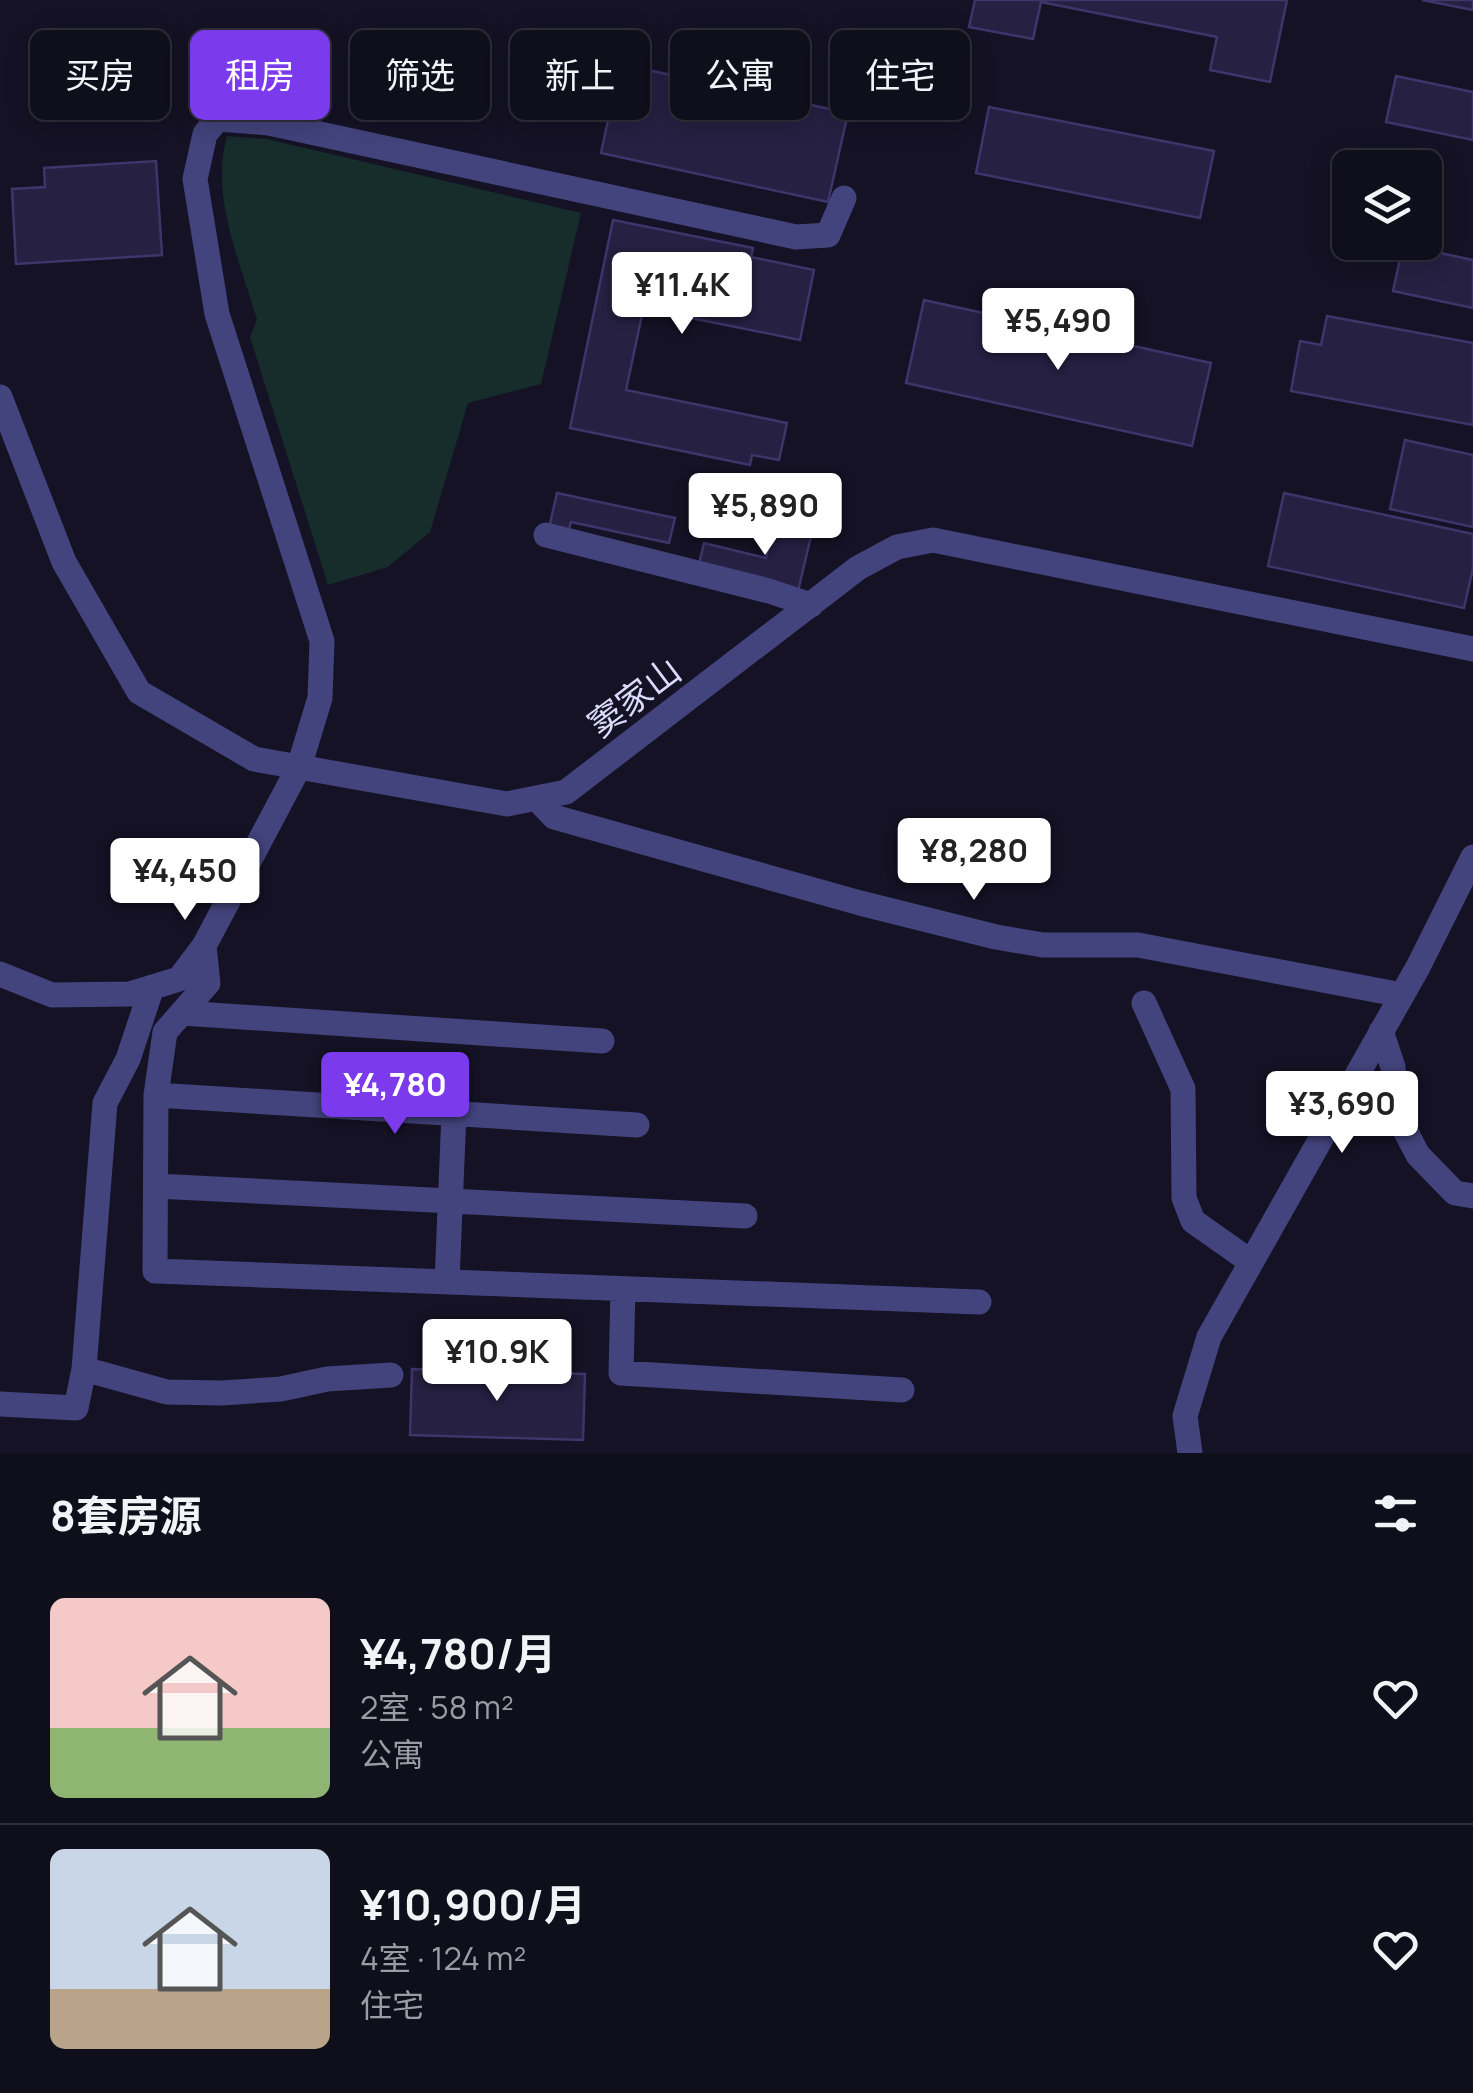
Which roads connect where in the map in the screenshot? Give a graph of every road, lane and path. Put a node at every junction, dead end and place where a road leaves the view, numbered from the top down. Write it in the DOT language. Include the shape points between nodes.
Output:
graph roads {
  1 [pos="844,198"];
  2 [pos="0,397"];
  3 [pos="546,536"];
  4 [pos="810,605"];
  5 [pos="1473,648"];
  6 [pos="299,767"];
  7 [pos="536,798"];
  8 [pos="1473,858"];
  9 [pos="204,946"];
  10 [pos="0,974"];
  11 [pos="152,987"];
  12 [pos="1402,995"];
  13 [pos="1144,1002"];
  14 [pos="182,1014"];
  15 [pos="1381,1031"];
  16 [pos="602,1040"];
  17 [pos="156,1095"];
  18 [pos="454,1113"];
  19 [pos="637,1125"];
  20 [pos="156,1186"];
  21 [pos="1473,1196"];
  22 [pos="450,1201"];
  23 [pos="746,1216"];
  24 [pos="1251,1262"];
  25 [pos="448,1282"];
  26 [pos="623,1289"];
  27 [pos="979,1302"];
  28 [pos="84,1368"];
  29 [pos="392,1375"];
  30 [pos="902,1390"];
  31 [pos="0,1404"];
  32 [pos="1190,1453"];
  1 -- 6 [label="street" via="828,235 796,236 269,123 218,120 204,134 196,180 217,314 322,641 320,698"];
  2 -- 6 [label="street, 窦家山" via="64,562 139,692 254,759"];
  3 -- 4 [label="street"];
  4 -- 5 [label="street, 窦家山" via="897,547 934,540"];
  4 -- 7 [label="street, 窦家山" via="566,792"];
  6 -- 7 [label="street, 窦家山" via="507,804"];
  6 -- 9 [label="street"];
  7 -- 12 [label="street" via="554,816 996,937 1043,945 1138,945"];
  8 -- 12 [label="street"];
  9 -- 11 [label="street" via="180,979"];
  9 -- 14 [label="street" via="208,984"];
  10 -- 11 [label="street" via="52,995 130,994"];
  11 -- 28 [label="street" via="105,1103"];
  12 -- 15 [label="street"];
  13 -- 24 [label="street" via="1183,1089 1184,1198 1193,1221"];
  14 -- 16 [label="street"];
  14 -- 17 [label="street" via="166,1032"];
  15 -- 21 [label="street" via="1398,1115 1418,1155 1454,1193"];
  15 -- 24 [label="street"];
  17 -- 18 [label="street"];
  17 -- 20 [label="street"];
  18 -- 19 [label="street"];
  18 -- 22 [label="street"];
  20 -- 22 [label="street"];
  20 -- 25 [label="street" via="155,1270"];
  22 -- 23 [label="street"];
  22 -- 25 [label="street"];
  24 -- 32 [label="street" via="1210,1337 1185,1416"];
  25 -- 26 [label="street"];
  26 -- 27 [label="street"];
  26 -- 30 [label="street" via="620,1373"];
  28 -- 29 [label="street" via="167,1392 222,1394"];
  28 -- 31 [label="street" via="76,1408"];
}
